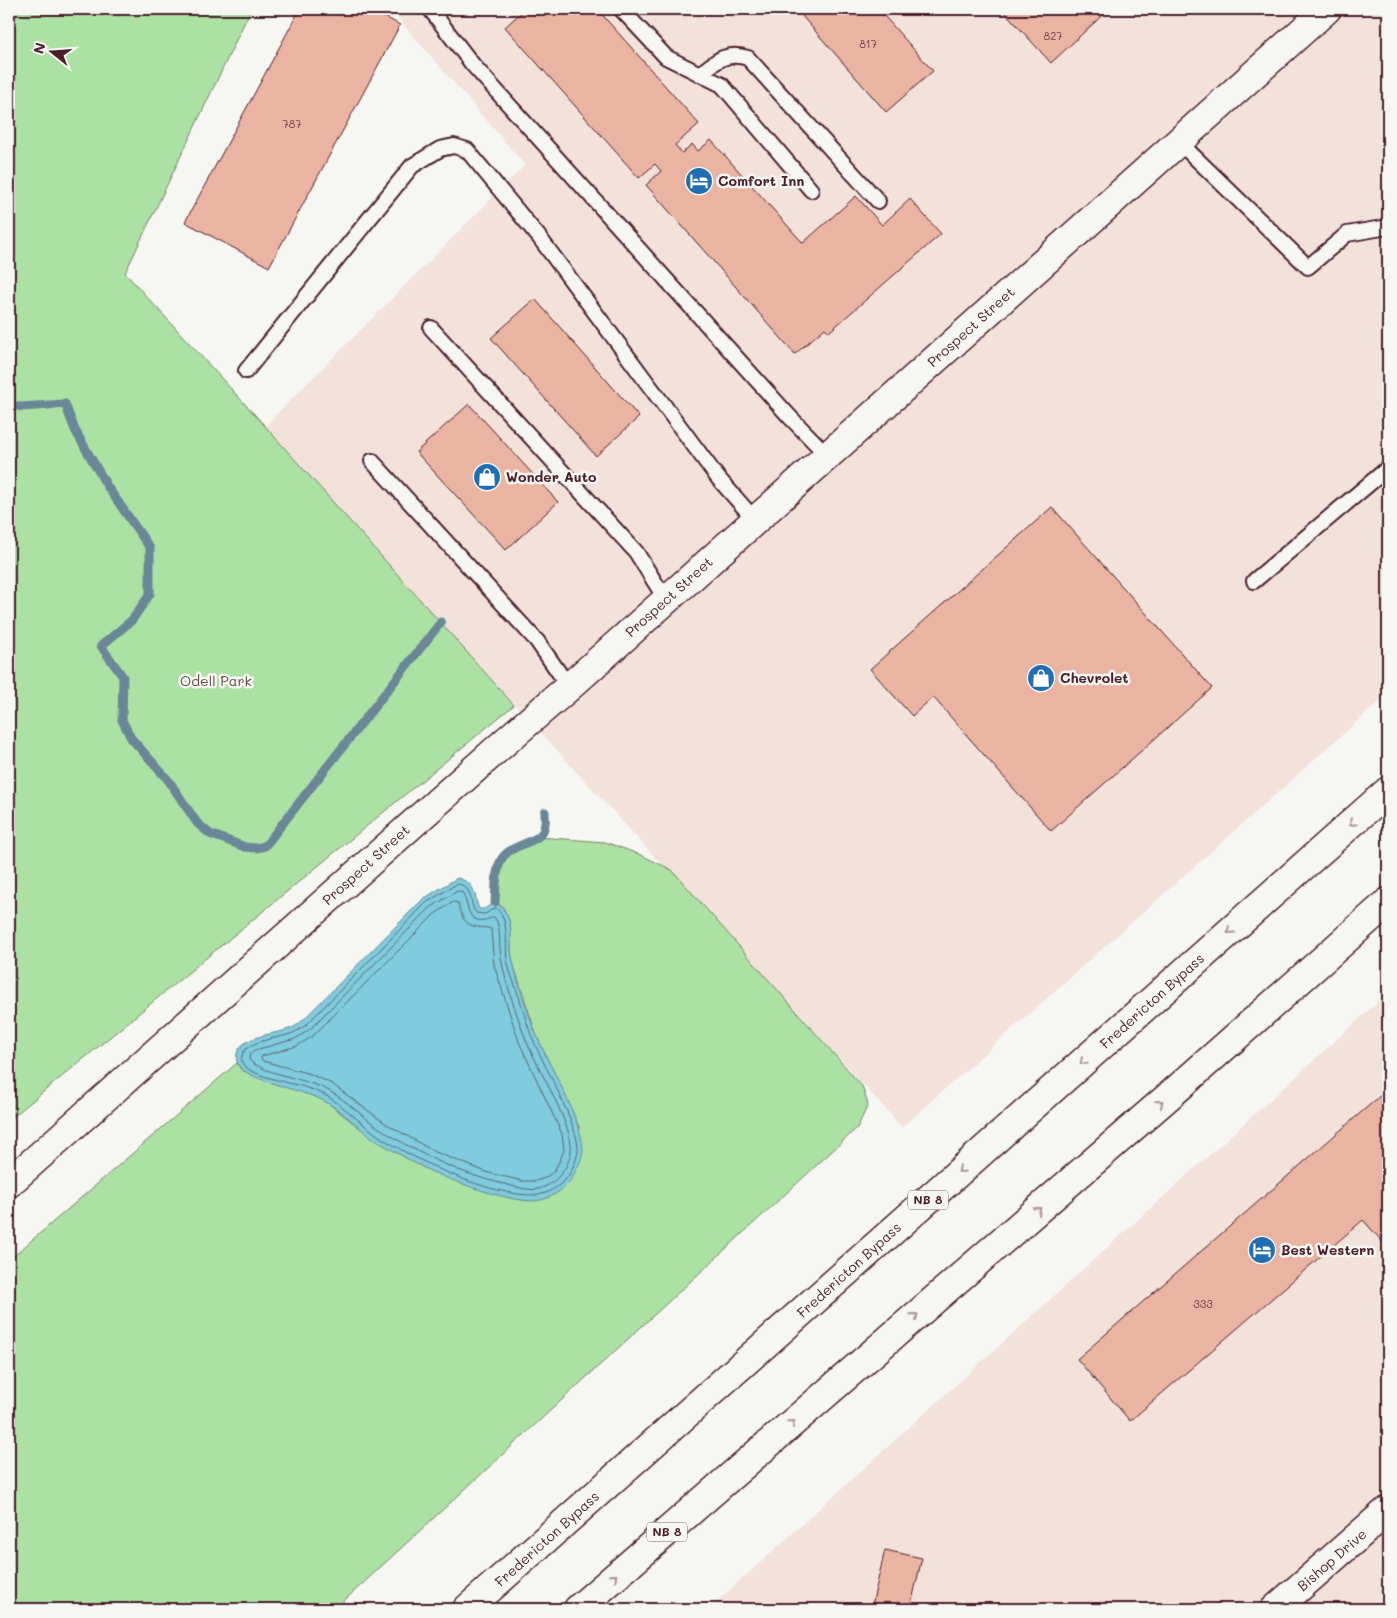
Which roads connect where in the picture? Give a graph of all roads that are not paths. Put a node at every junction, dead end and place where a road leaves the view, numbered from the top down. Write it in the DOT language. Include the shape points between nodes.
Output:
graph roads {
  1 [pos="430,9"];
  2 [pos="621,9"];
  3 [pos="1327,9"];
  4 [pos="700,74"];
  5 [pos="1179,142"];
  6 [pos="811,190"];
  7 [pos="878,200"];
  8 [pos="1388,227"];
  9 [pos="431,328"];
  10 [pos="246,371"];
  11 [pos="827,455"];
  12 [pos="372,461"];
  13 [pos="1388,468"];
  14 [pos="755,520"];
  15 [pos="1254,581"];
  16 [pos="666,600"];
  17 [pos="569,687"];
  18 [pos="1388,791"];
  19 [pos="1388,902"];
  20 [pos="9,1183"];
  21 [pos="1388,1510"];
  22 [pos="467,1609"];
  23 [pos="578,1609"];
  24 [pos="1275,1609"];
  1 -- 11 [label="lane" via="473,65"];
  2 -- 4 [label="lane" via="666,57"];
  3 -- 5 [label="main road, Prospect Street"];
  4 -- 6 [label="lane" via="722,85"];
  4 -- 7 [label="lane" via="718,60 736,54 748,58"];
  5 -- 8 [label="lane" via="1308,267 1347,234"];
  5 -- 11 [label="main road, Prospect Street"];
  9 -- 16 [label="lane" via="636,552"];
  10 -- 14 [label="lane" via="412,166 454,146 467,150 539,237 718,478"];
  11 -- 14 [label="main road, Prospect Street"];
  12 -- 17 [label="lane" via="537,641"];
  13 -- 15 [label="lane"];
  14 -- 16 [label="main road, Prospect Street"];
  16 -- 17 [label="main road, Prospect Street"];
  17 -- 20 [label="main road, Prospect Street"];
  18 -- 22 [label="main road, Fredericton Bypass / NB 8, one-way"];
  23 -- 19 [label="main road, NB 8, one-way"];
  21 -- 24 [label="main road, Bishop Drive"];
}
